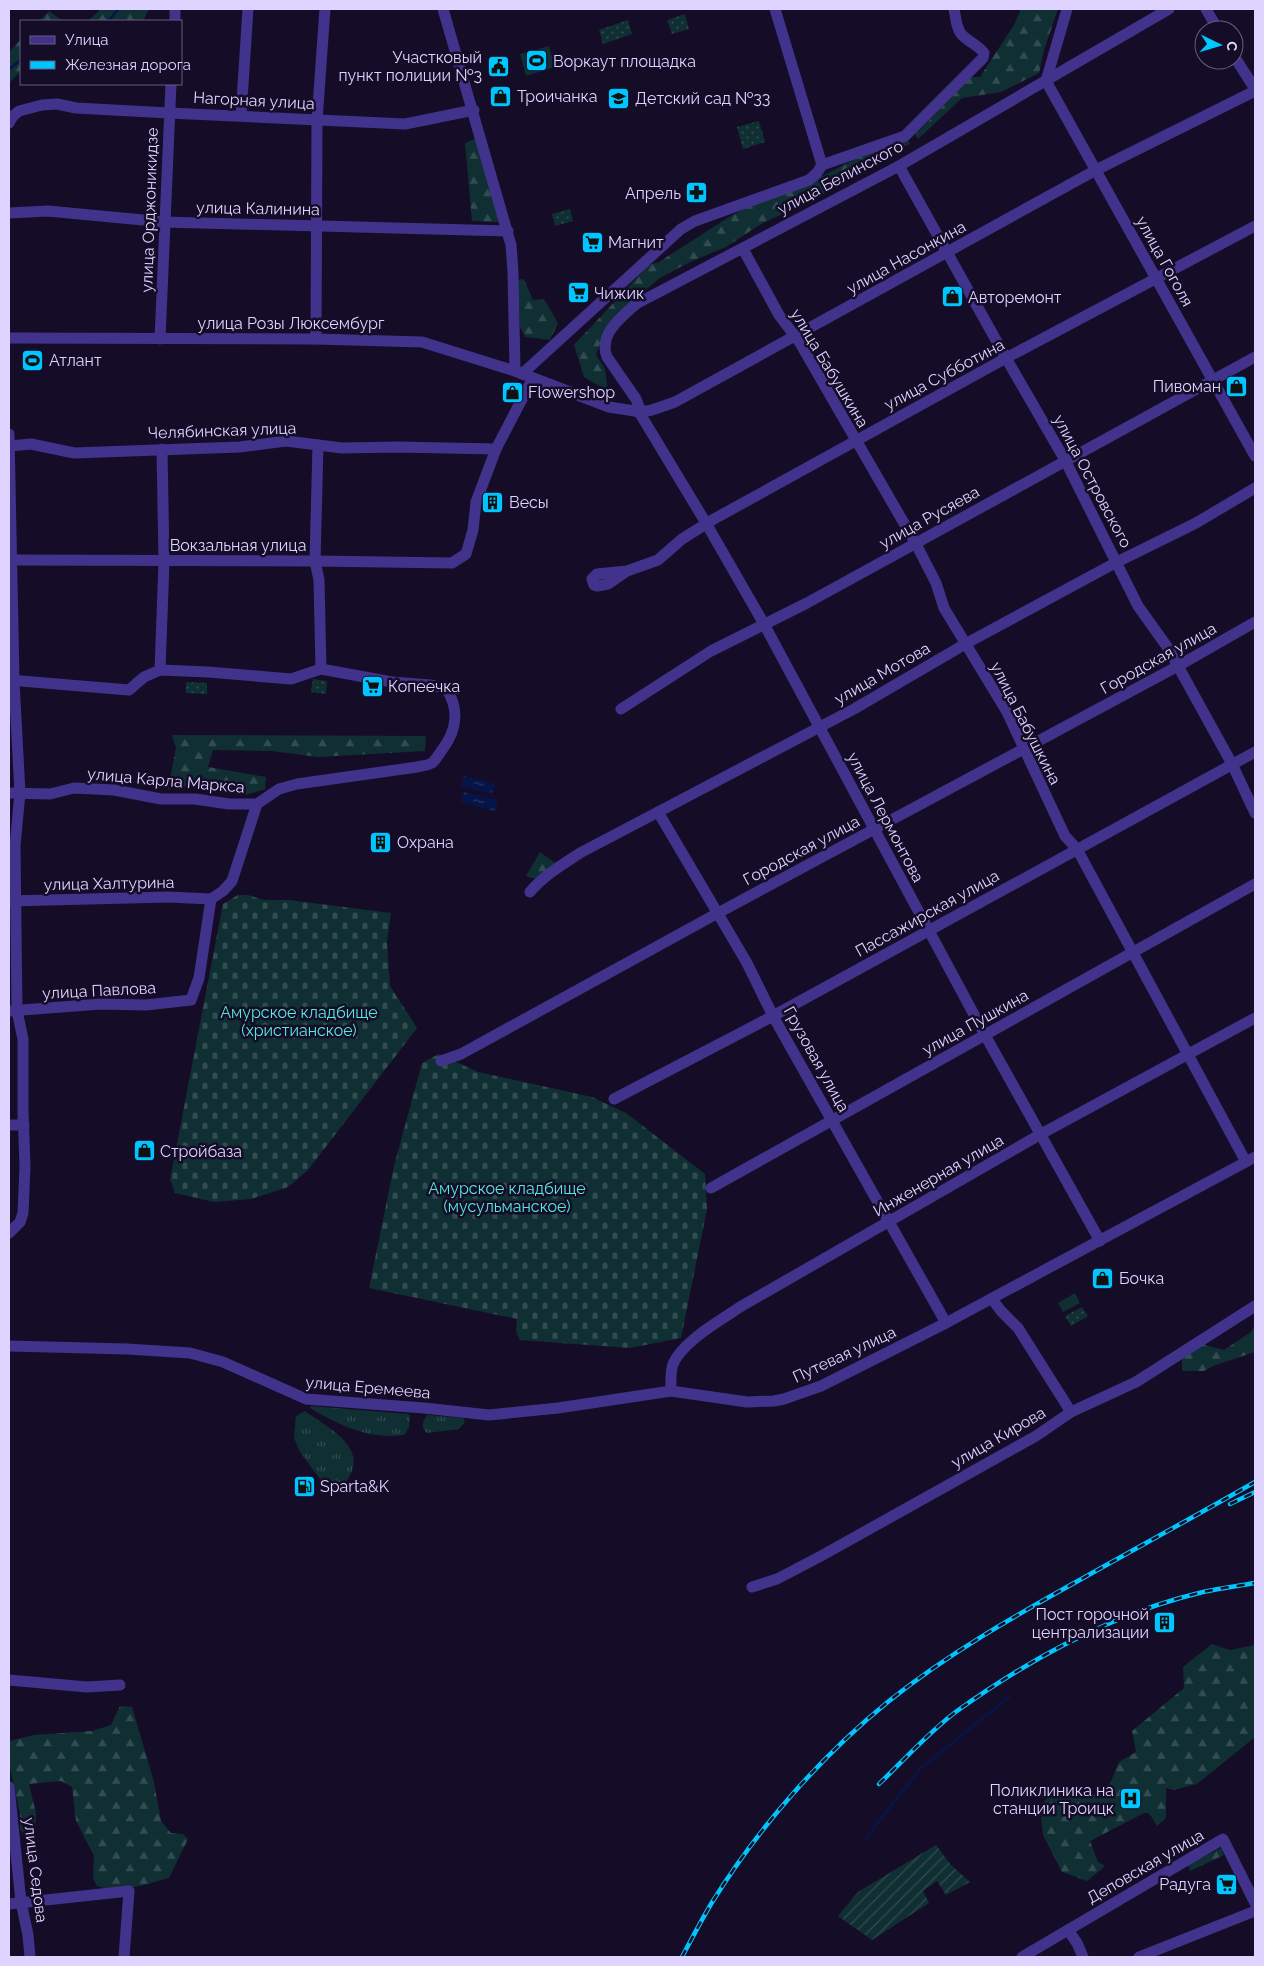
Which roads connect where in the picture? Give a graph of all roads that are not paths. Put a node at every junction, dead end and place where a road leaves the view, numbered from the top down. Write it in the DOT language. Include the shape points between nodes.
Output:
graph roads {
  1 [pos="248,9"];
  2 [pos="325,9"];
  3 [pos="443,9"];
  4 [pos="775,9"];
  5 [pos="954,9"];
  6 [pos="1067,9"];
  7 [pos="1169,9"];
  8 [pos="1206,9"];
  9 [pos="1212,20"];
  10 [pos="1243,70"];
  11 [pos="1046,81"];
  12 [pos="171,85"];
  13 [pos="1255,90"];
  14 [pos="474,110"];
  15 [pos="169,113"];
  16 [pos="241,115"];
  17 [pos="318,120"];
  18 [pos="9,123"];
  19 [pos="822,165"];
  20 [pos="899,166"];
  21 [pos="1096,170"];
  22 [pos="9,213"];
  23 [pos="164,222"];
  24 [pos="1255,226"];
  25 [pos="316,227"];
  26 [pos="508,231"];
  27 [pos="743,249"];
  28 [pos="948,253"];
  29 [pos="1156,279"];
  30 [pos="794,337"];
  31 [pos="9,338"];
  32 [pos="160,338"];
  33 [pos="316,339"];
  34 [pos="1255,357"];
  35 [pos="1006,358"];
  36 [pos="523,374"];
  37 [pos="1212,380"];
  38 [pos="565,390"];
  39 [pos="640,412"];
  40 [pos="9,434"];
  41 [pos="856,440"];
  42 [pos="318,445"];
  43 [pos="9,446"];
  44 [pos="162,449"];
  45 [pos="496,449"];
  46 [pos="1255,456"];
  47 [pos="1065,460"];
  48 [pos="1255,488"];
  49 [pos="706,524"];
  50 [pos="916,544"];
  51 [pos="11,560"];
  52 [pos="315,560"];
  53 [pos="164,562"];
  54 [pos="1117,562"];
  55 [pos="627,571"];
  56 [pos="1255,622"];
  57 [pos="764,624"];
  58 [pos="966,643"];
  59 [pos="1178,666"];
  60 [pos="321,669"];
  61 [pos="160,670"];
  62 [pos="12,681"];
  63 [pos="622,709"];
  64 [pos="819,726"];
  65 [pos="1023,750"];
  66 [pos="1255,752"];
  67 [pos="1232,764"];
  68 [pos="15,793"];
  69 [pos="257,804"];
  70 [pos="658,812"];
  71 [pos="1255,813"];
  72 [pos="874,830"];
  73 [pos="1077,849"];
  74 [pos="1255,884"];
  75 [pos="530,892"];
  76 [pos="211,899"];
  77 [pos="12,901"];
  78 [pos="718,913"];
  79 [pos="929,931"];
  80 [pos="1134,952"];
  81 [pos="13,1011"];
  82 [pos="774,1016"];
  83 [pos="1255,1018"];
  84 [pos="985,1035"];
  85 [pos="1187,1055"];
  86 [pos="441,1061"];
  87 [pos="614,1099"];
  88 [pos="832,1120"];
  89 [pos="9,1125"];
  90 [pos="24,1125"];
  91 [pos="1041,1134"];
  92 [pos="1251,1159"];
  93 [pos="711,1188"];
  94 [pos="890,1222"];
  95 [pos="9,1233"];
  96 [pos="1100,1241"];
  97 [pos="992,1299"];
  98 [pos="1255,1306"];
  99 [pos="946,1323"];
  100 [pos="9,1346"];
  101 [pos="671,1391"];
  102 [pos="1071,1412"];
  103 [pos="752,1587"];
  104 [pos="9,1680"];
  105 [pos="120,1685"];
  106 [pos="9,1786"];
  107 [pos="15,1903"];
  108 [pos="1255,1903"];
  109 [pos="1255,1910"];
  110 [pos="1068,1930"];
  111 [pos="30,1957"];
  112 [pos="124,1957"];
  113 [pos="1022,1957"];
  114 [pos="1083,1957"];
  115 [pos="1139,1957"];
  1 -- 16 [label="street"];
  2 -- 17 [label="street"];
  3 -- 14 [label="street"];
  4 -- 19 [label="street"];
  5 -- 19 [label="street" via="962,35 981,48 983,58 905,136"];
  6 -- 11 [label="street"];
  7 -- 11 [label="street, улица Белинского"];
  8 -- 9 [label="street"];
  10 -- 13 [label="street"];
  11 -- 20 [label="street, улица Белинского"];
  11 -- 21 [label="street, улица Гоголя"];
  12 -- 15 [label="street, улица Орджоникидзе"];
  13 -- 21 [label="street, улица Насонкина"];
  14 -- 17 [label="street, Нагорная улица" via="405,124"];
  14 -- 26 [label="street"];
  15 -- 16 [label="street, Нагорная улица"];
  15 -- 18 [label="street, Нагорная улица" via="42,105 19,112"];
  15 -- 23 [label="street, улица Орджоникидзе"];
  16 -- 17 [label="street, Нагорная улица"];
  17 -- 25 [label="street"];
  19 -- 36 [label="street" via="809,180 695,221 682,229"];
  20 -- 27 [label="street, улица Белинского"];
  20 -- 28 [label="street, улица Островского"];
  21 -- 28 [label="street, улица Насонкина"];
  21 -- 29 [label="street, улица Гоголя"];
  22 -- 23 [label="street, улица Калинина" via="48,211"];
  23 -- 25 [label="street, улица Калинина"];
  23 -- 32 [label="street, улица Орджоникидзе"];
  24 -- 29 [label="street, улица Субботина"];
  25 -- 26 [label="street, улица Калинина" via="342,225"];
  25 -- 33 [label="street"];
  26 -- 36 [label="street"];
  27 -- 30 [label="street, улица Бабушкина"];
  27 -- 39 [label="street, улица Белинского" via="649,297 625,314 610,331 605,353 636,399"];
  28 -- 30 [label="street, улица Насонкина"];
  28 -- 35 [label="street, улица Островского"];
  29 -- 35 [label="street, улица Субботина"];
  29 -- 37 [label="street, улица Гоголя"];
  30 -- 39 [label="street, улица Насонкина" via="674,402"];
  30 -- 41 [label="street, улица Бабушкина"];
  31 -- 32 [label="street, улица Розы Люксембург"];
  32 -- 33 [label="street, улица Розы Люксембург"];
  33 -- 36 [label="street, улица Розы Люксембург" via="422,342"];
  34 -- 37 [label="street, улица Русяева"];
  35 -- 41 [label="street, улица Субботина"];
  35 -- 47 [label="street, улица Островского"];
  36 -- 38 [label="street, улица Розы Люксембург"];
  36 -- 45 [label="street"];
  37 -- 46 [label="street, улица Гоголя"];
  37 -- 47 [label="street, улица Русяева"];
  38 -- 39 [label="street, улица Насонкина" via="609,407"];
  39 -- 49 [label="street, улица Лермонтова"];
  40 -- 43 [label="street"];
  41 -- 49 [label="street, улица Субботина"];
  41 -- 50 [label="street, улица Бабушкина"];
  42 -- 44 [label="street, Челябинская улица" via="286,441 240,447"];
  42 -- 45 [label="street, Челябинская улица"];
  42 -- 52 [label="street"];
  43 -- 44 [label="street, Челябинская улица" via="31,444 74,453"];
  43 -- 51 [label="street"];
  44 -- 53 [label="street"];
  45 -- 52 [label="street, Вокзальная улица" via="475,506 466,554 452,563"];
  47 -- 50 [label="street, улица Русяева"];
  47 -- 54 [label="street, улица Островского"];
  48 -- 54 [label="street, улица Мотова" via="1196,524"];
  49 -- 55 [label="street, улица Субботина" via="658,560"];
  49 -- 57 [label="street, улица Лермонтова"];
  50 -- 57 [label="street, улица Русяева"];
  50 -- 58 [label="street, улица Бабушкина" via="936,583 944,608"];
  51 -- 53 [label="street, Вокзальная улица"];
  51 -- 62 [label="street"];
  52 -- 53 [label="street, Вокзальная улица"];
  52 -- 60 [label="street" via="319,580"];
  53 -- 61 [label="street"];
  54 -- 58 [label="street, улица Мотова"];
  54 -- 59 [label="street, улица Островского" via="1138,606"];
  56 -- 59 [label="street, Городская улица"];
  57 -- 63 [label="street, улица Русяева" via="711,651"];
  57 -- 64 [label="street, улица Лермонтова"];
  58 -- 64 [label="street, улица Мотова"];
  58 -- 65 [label="street, улица Бабушкина" via="1007,712"];
  59 -- 65 [label="street, Городская улица"];
  59 -- 67 [label="street, улица Островского"];
  60 -- 61 [label="street" via="291,679"];
  60 -- 69 [label="street, улица Карла Маркса" via="446,688 455,703 454,728 433,763 297,784 279,789"];
  61 -- 62 [label="street" via="144,677 129,690"];
  62 -- 68 [label="street"];
  64 -- 70 [label="street, улица Мотова"];
  64 -- 72 [label="street, улица Лермонтова"];
  65 -- 72 [label="street, Городская улица"];
  65 -- 73 [label="street, улица Бабушкина" via="1065,836"];
  66 -- 67 [label="street, Пассажирская улица"];
  67 -- 71 [label="street, улица Островского"];
  67 -- 73 [label="street, Пассажирская улица"];
  68 -- 69 [label="street, улица Карла Маркса" via="50,794 74,788 114,790 161,799 195,798 229,804"];
  68 -- 77 [label="street"];
  69 -- 76 [label="street" via="232,881"];
  70 -- 75 [label="street, улица Мотова" via="574,857 540,880"];
  70 -- 78 [label="street, Грузовая улица"];
  72 -- 78 [label="street, Городская улица"];
  72 -- 79 [label="street, улица Лермонтова"];
  73 -- 79 [label="street, Пассажирская улица"];
  73 -- 80 [label="street, улица Бабушкина"];
  74 -- 80 [label="street, улица Пушкина"];
  76 -- 77 [label="street, улица Халтурина"];
  76 -- 81 [label="street, улица Павлова" via="198,978 191,1000"];
  77 -- 81 [label="street"];
  78 -- 82 [label="street, Грузовая улица"];
  78 -- 86 [label="street, Городская улица" via="462,1054"];
  79 -- 82 [label="street, Пассажирская улица"];
  79 -- 84 [label="street, улица Лермонтова"];
  80 -- 84 [label="street, улица Пушкина"];
  80 -- 85 [label="street, улица Бабушкина"];
  81 -- 90 [label="street" via="23,1039"];
  82 -- 87 [label="street, Пассажирская улица"];
  82 -- 88 [label="street, Грузовая улица"];
  83 -- 85 [label="street, Инженерная улица"];
  84 -- 88 [label="street, улица Пушкина"];
  84 -- 91 [label="street, улица Лермонтова"];
  85 -- 91 [label="street, Инженерная улица"];
  85 -- 92 [label="street, улица Бабушкина"];
  88 -- 93 [label="street, улица Пушкина"];
  88 -- 94 [label="street, Грузовая улица"];
  89 -- 90 [label="street"];
  90 -- 95 [label="street" via="24,1213"];
  91 -- 94 [label="street, Инженерная улица"];
  91 -- 96 [label="street, улица Лермонтова"];
  92 -- 96 [label="street, Путевая улица"];
  94 -- 99 [label="street, Грузовая улица"];
  94 -- 101 [label="street, Инженерная улица" via="709,1328 678,1355 670,1376"];
  96 -- 97 [label="street, Путевая улица"];
  97 -- 99 [label="street, Путевая улица"];
  97 -- 102 [label="street" via="1018,1328"];
  98 -- 102 [label="street, улица Кирова" via="1136,1382"];
  99 -- 101 [label="street, Путевая улица" via="821,1386 784,1399 747,1402"];
  100 -- 101 [label="street, улица Еремеева" via="190,1353 223,1362 306,1399 488,1415"];
  102 -- 103 [label="street, улица Кирова" via="1036,1436 836,1548 777,1579"];
  104 -- 105 [label="street" via="87,1687"];
  106 -- 107 [label="street, улица Седова"];
  107 -- 111 [label="street, улица Седова" via="28,1935"];
  107 -- 112 [label="street" via="129,1891"];
  108 -- 110 [label="street, Деповская улица" via="1224,1839"];
  109 -- 115 [label="street"];
  110 -- 113 [label="street, Деповская улица"];
  110 -- 114 [label="street"];
}
